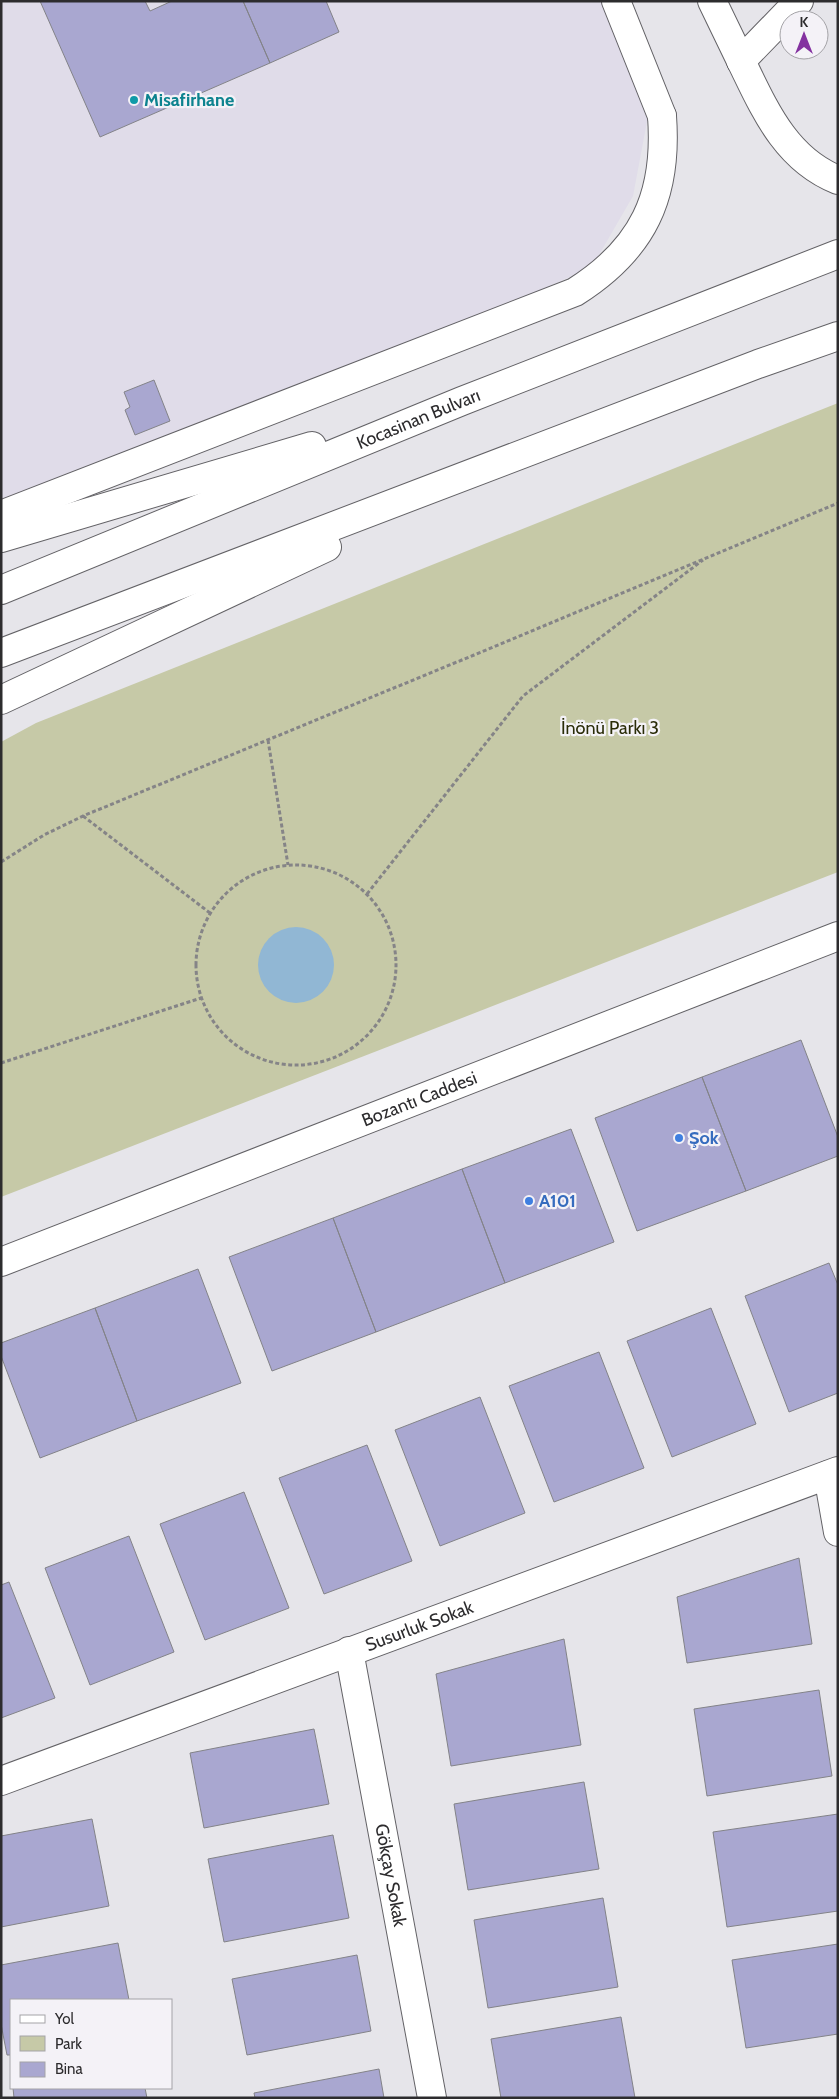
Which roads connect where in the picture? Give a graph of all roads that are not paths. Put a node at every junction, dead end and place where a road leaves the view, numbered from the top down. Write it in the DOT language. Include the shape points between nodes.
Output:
graph roads {
  1 [pos="616,1"];
  2 [pos="712,1"];
  3 [pos="799,1"];
  4 [pos="741,61"];
  5 [pos="838,180"];
  6 [pos="838,254"];
  7 [pos="838,336"];
  8 [pos="462,402"];
  9 [pos="522,454"];
  10 [pos="1,514"];
  11 [pos="1,538"];
  12 [pos="1,590"];
  13 [pos="1,653"];
  14 [pos="1,700"];
  15 [pos="838,936"];
  16 [pos="1,1262"];
  17 [pos="833,1473"];
  18 [pos="838,1532"];
  19 [pos="349,1652"];
  20 [pos="1,1781"];
  21 [pos="432,2098"];
  1 -- 10 [label="main road" via="662,116 663,166 648,215 635,239 598,278 575,292"];
  2 -- 4 [label="main road"];
  3 -- 4 [label="main road"];
  4 -- 5 [label="main road" via="772,124 789,146 809,164"];
  6 -- 8 [label="main road, Kocasinan Bulvarı"];
  7 -- 9 [label="main road"];
  8 -- 11 [label="main road"];
  8 -- 12 [label="main road, Kocasinan Bulvarı"];
  9 -- 13 [label="main road"];
  9 -- 14 [label="main road"];
  15 -- 16 [label="main road, Bozantı Caddesi"];
  17 -- 18 [label="main road"];
  17 -- 19 [label="main road, Susurluk Sokak"];
  19 -- 20 [label="main road, Susurluk Sokak"];
  19 -- 21 [label="main road, Gökçay Sokak"];
}
